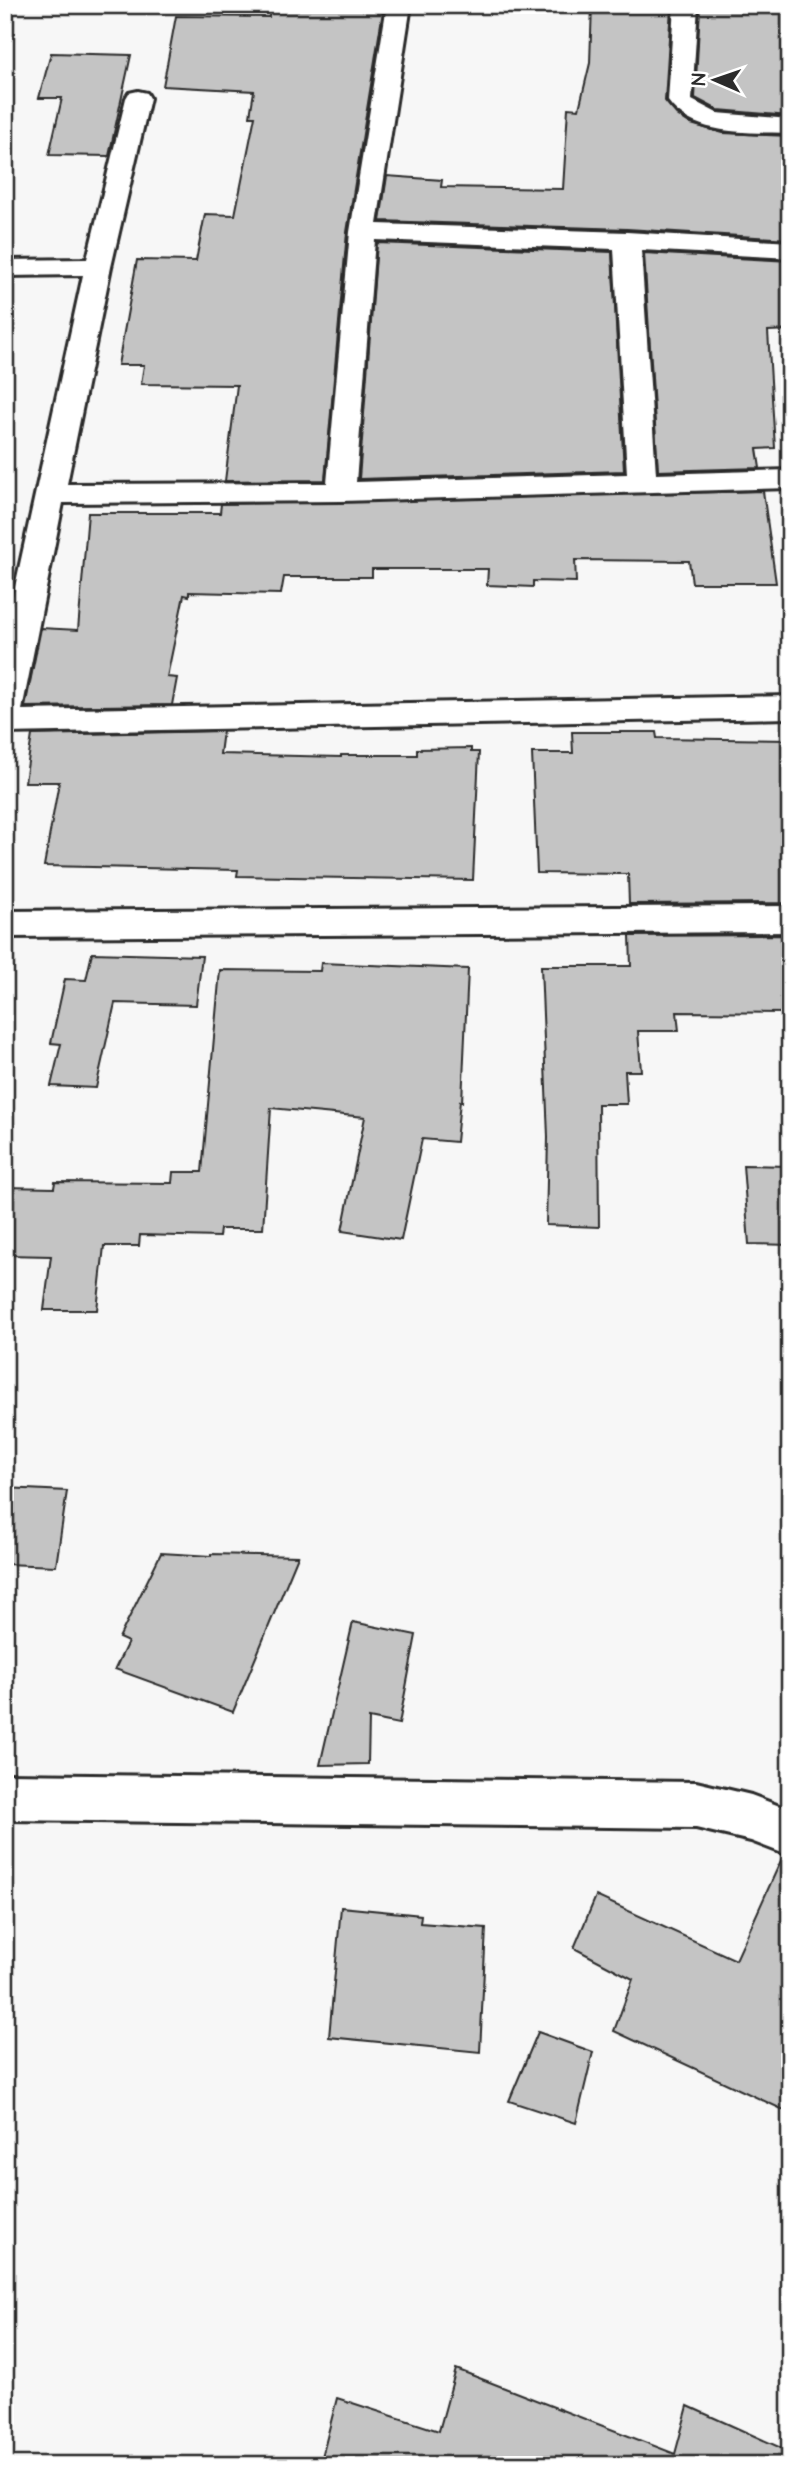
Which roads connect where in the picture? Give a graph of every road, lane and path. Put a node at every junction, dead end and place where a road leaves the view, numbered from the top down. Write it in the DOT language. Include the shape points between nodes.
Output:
graph roads {
  1 [pos="399,5"];
  2 [pos="686,5"];
  3 [pos="138,98"];
  4 [pos="790,126"];
  5 [pos="363,232"];
  6 [pos="627,240"];
  7 [pos="790,250"];
  8 [pos="98,267"];
  9 [pos="5,268"];
  10 [pos="790,480"];
  11 [pos="642,482"];
  12 [pos="341,492"];
  13 [pos="48,494"];
  14 [pos="790,707"];
  15 [pos="5,722"];
  16 [pos="790,919"];
  17 [pos="5,924"];
  18 [pos="5,1797"];
  19 [pos="790,1833"];
  1 -- 5 [label="street"];
  2 -- 4 [label="street" via="680,102 685,110 713,120"];
  3 -- 8 [label="street"];
  5 -- 6 [label="street"];
  5 -- 12 [label="street"];
  6 -- 7 [label="street"];
  6 -- 11 [label="street"];
  8 -- 9 [label="street"];
  8 -- 13 [label="street"];
  10 -- 11 [label="street"];
  11 -- 12 [label="street"];
  12 -- 13 [label="street"];
  13 -- 15 [label="street"];
  14 -- 15 [label="street"];
  16 -- 17 [label="street"];
  18 -- 19 [label="street" via="696,1805"];
}
